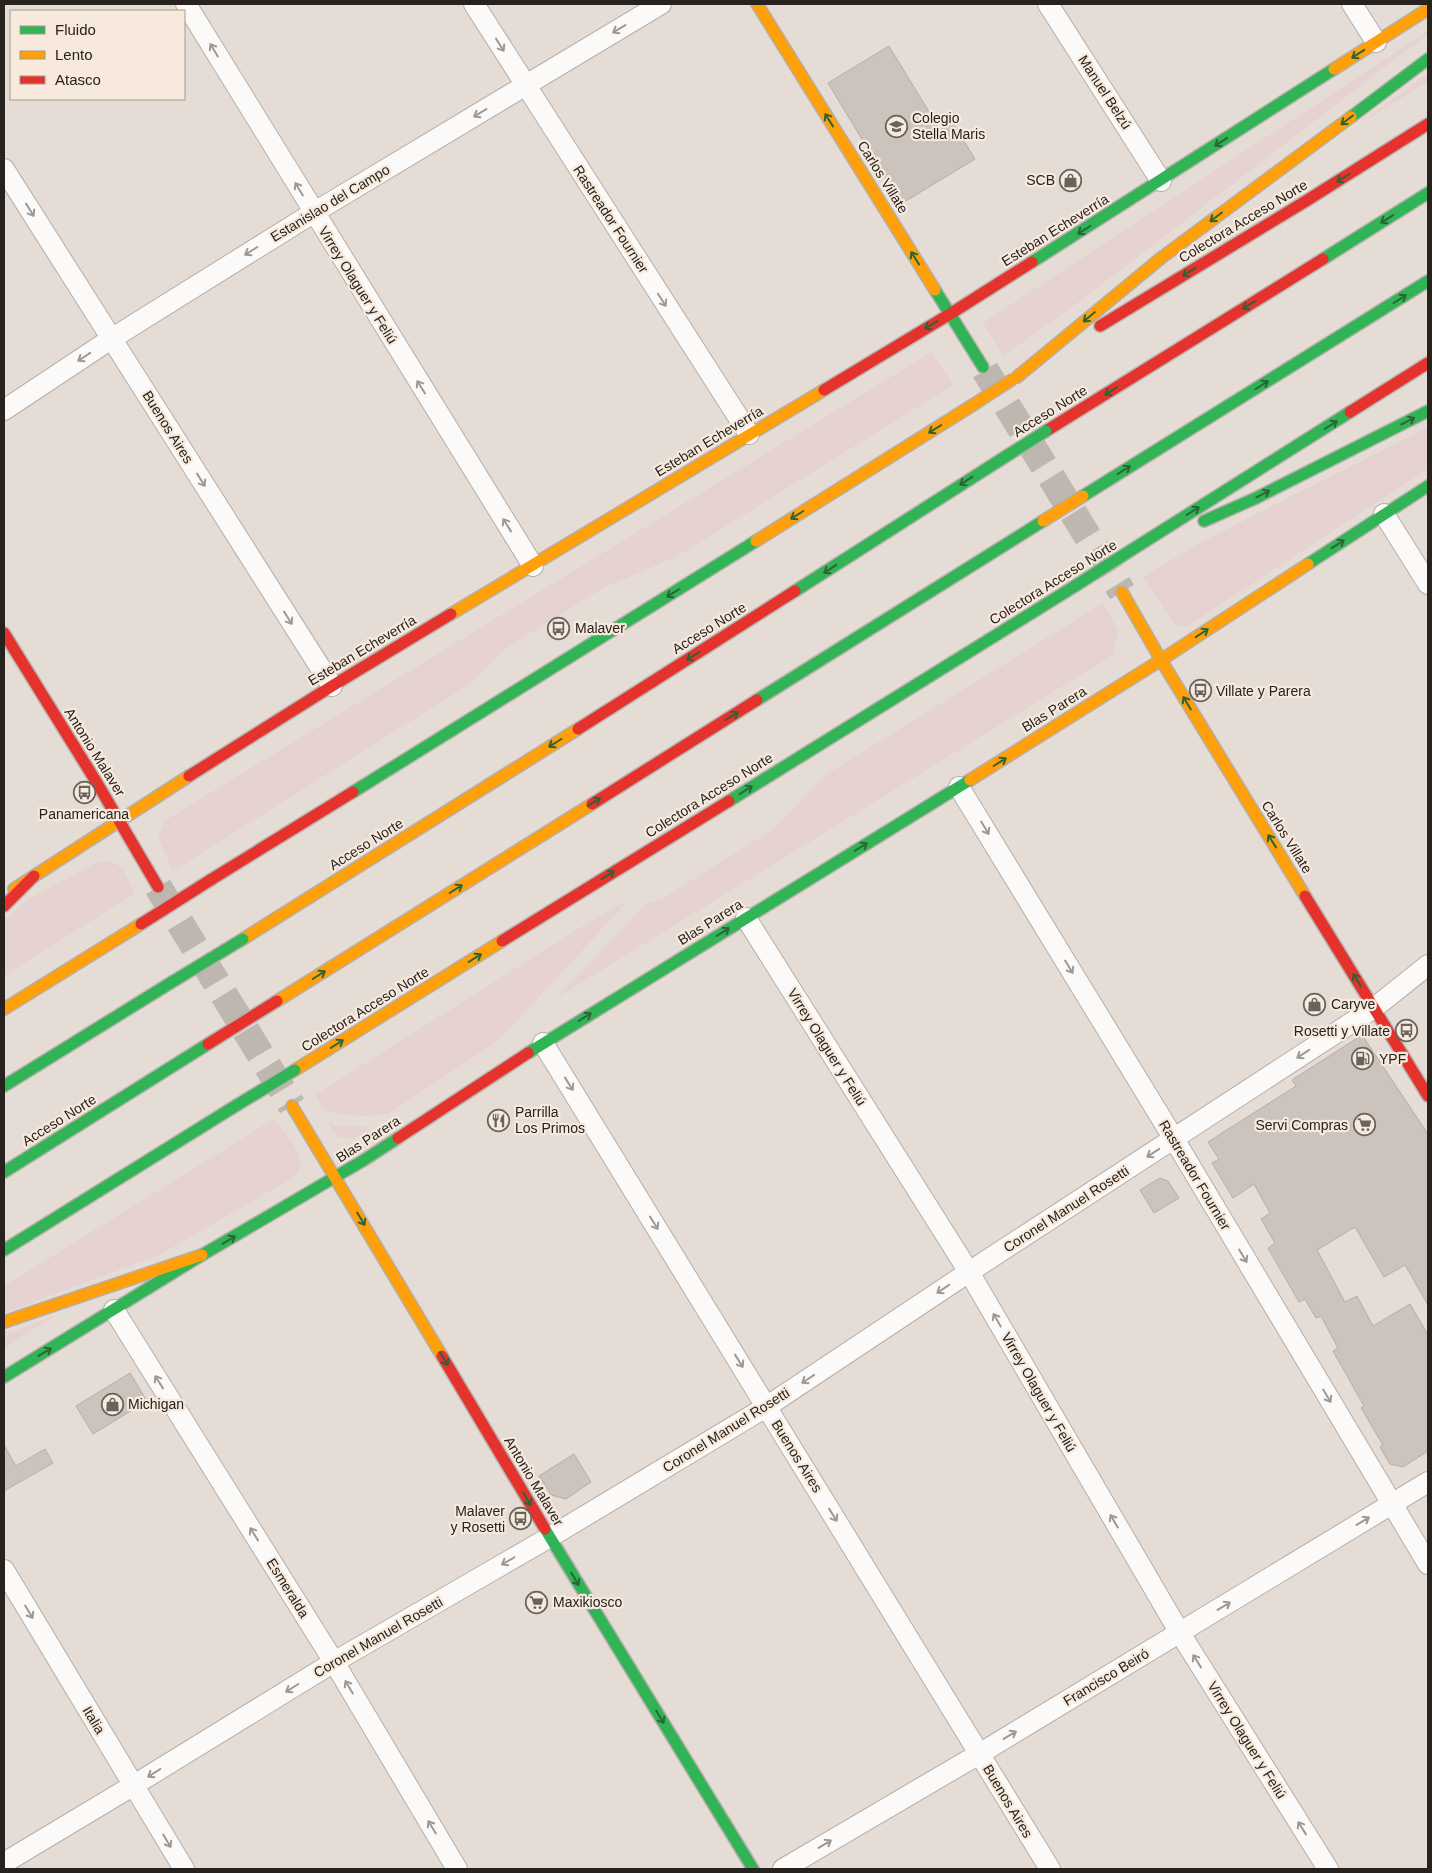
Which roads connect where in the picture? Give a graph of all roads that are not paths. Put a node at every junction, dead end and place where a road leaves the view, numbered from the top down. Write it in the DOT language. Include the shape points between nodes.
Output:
graph roads {
  1 [pos="186,4"];
  2 [pos="474,4"];
  3 [pos="661,4"];
  4 [pos="757,4"];
  5 [pos="1048,4"];
  6 [pos="1352,4"];
  7 [pos="1428,9"];
  8 [pos="1376,42"];
  9 [pos="1428,60"];
  10 [pos="526,86"];
  11 [pos="1428,124"];
  12 [pos="4,169"];
  13 [pos="1161,181"];
  14 [pos="1428,193"];
  15 [pos="313,213"];
  16 [pos="1428,281"];
  17 [pos="950,314"];
  18 [pos="111,339"];
  19 [pos="1428,363"];
  20 [pos="983,367"];
  21 [pos="1015,378"];
  22 [pos="4,410"];
  23 [pos="1428,411"];
  24 [pos="749,434"];
  25 [pos="1428,486"];
  26 [pos="1384,514"];
  27 [pos="1122,556"];
  28 [pos="533,566"];
  29 [pos="1428,584"];
  30 [pos="1122,592"];
  31 [pos="4,633"];
  32 [pos="1161,660"];
  33 [pos="332,686"];
  34 [pos="959,787"];
  35 [pos="119,820"];
  36 [pos="34,876"];
  37 [pos="158,887"];
  38 [pos="4,896"];
  39 [pos="4,906"];
  40 [pos="746,918"];
  41 [pos="1428,965"];
  42 [pos="1374,1008"];
  43 [pos="4,1009"];
  44 [pos="543,1043"];
  45 [pos="4,1086"];
  46 [pos="1428,1096"];
  47 [pos="292,1106"];
  48 [pos="1174,1139"];
  49 [pos="4,1172"];
  50 [pos="336,1177"];
  51 [pos="4,1250"];
  52 [pos="202,1255"];
  53 [pos="969,1272"];
  54 [pos="114,1310"];
  55 [pos="4,1322"];
  56 [pos="4,1377"];
  57 [pos="766,1406"];
  58 [pos="1428,1482"];
  59 [pos="1391,1504"];
  60 [pos="550,1537"];
  61 [pos="1428,1564"];
  62 [pos="4,1570"];
  63 [pos="1180,1632"];
  64 [pos="334,1662"];
  65 [pos="979,1754"];
  66 [pos="134,1785"];
  67 [pos="4,1863"];
  68 [pos="184,1869"];
  69 [pos="457,1869"];
  70 [pos="753,1869"];
  71 [pos="783,1869"];
  72 [pos="1050,1869"];
  73 [pos="1328,1869"];
  15 -- 1 [label="street, Virrey Olaguer y Feliú, one-way"];
  2 -- 10 [label="street, Rastreador Fournier, one-way"];
  3 -- 10 [label="street, Estanislao del Campo, one-way"];
  17 -- 4 [label="main road, Carlos Villate, one-way"];
  5 -- 13 [label="street, Manuel Belzú"];
  6 -- 8 [label="street"];
  7 -- 8 [label="main road, Esteban Echeverría"];
  8 -- 13 [label="main road, Esteban Echeverría, one-way"];
  9 -- 21 [label="main road, one-way" via="1161,258"];
  10 -- 15 [label="street, Estanislao del Campo, one-way"];
  10 -- 24 [label="street, Rastreador Fournier, one-way"];
  11 -- 21 [label="main road, Colectora Acceso Norte, one-way"];
  12 -- 18 [label="street, Buenos Aires, one-way"];
  13 -- 17 [label="main road, Esteban Echeverría, one-way"];
  14 -- 45 [label="main road, Acceso Norte, one-way, bridge"];
  15 -- 18 [label="street, Estanislao del Campo, one-way"];
  28 -- 15 [label="street, Virrey Olaguer y Feliú, one-way"];
  49 -- 16 [label="main road, Acceso Norte, one-way, bridge"];
  17 -- 20 [label="main road, Carlos Villate"];
  17 -- 24 [label="main road, Esteban Echeverría, one-way"];
  18 -- 22 [label="street, Estanislao del Campo, one-way"];
  18 -- 33 [label="street, Buenos Aires, one-way"];
  27 -- 19 [label="main road, Colectora Acceso Norte, one-way"];
  21 -- 43 [label="main road, Colectora Acceso Norte, one-way, bridge"];
  27 -- 23 [label="main road, one-way" via="1256,498"];
  24 -- 28 [label="main road, Esteban Echeverría"];
  25 -- 26 [label="main road, Blas Parera"];
  26 -- 29 [label="street"];
  32 -- 26 [label="main road, Blas Parera, one-way"];
  51 -- 27 [label="main road, Colectora Acceso Norte, one-way, bridge"];
  28 -- 33 [label="main road, Esteban Echeverría"];
  30 -- 32 [label="main road, Carlos Villate"];
  31 -- 35 [label="main road, Antonio Malaver"];
  34 -- 32 [label="main road, Blas Parera, one-way"];
  42 -- 32 [label="main road, Carlos Villate, one-way"];
  33 -- 35 [label="main road, Esteban Echeverría"];
  40 -- 34 [label="main road, Blas Parera, one-way"];
  34 -- 48 [label="street, Rastreador Fournier, one-way"];
  35 -- 36 [label="main road, Esteban Echeverría"];
  35 -- 37 [label="main road, Antonio Malaver"];
  36 -- 38 [label="main road, Esteban Echeverría"];
  36 -- 39 [label="main road"];
  44 -- 40 [label="main road, Blas Parera, one-way"];
  40 -- 53 [label="street, Virrey Olaguer y Feliú"];
  41 -- 42 [label="street, Coronel Manuel Rosetti"];
  42 -- 46 [label="main road, Carlos Villate"];
  42 -- 48 [label="street, Coronel Manuel Rosetti, one-way"];
  44 -- 50 [label="main road, Blas Parera"];
  44 -- 57 [label="street, Buenos Aires, one-way"];
  47 -- 50 [label="main road, Antonio Malaver"];
  48 -- 53 [label="street, Coronel Manuel Rosetti, one-way"];
  48 -- 59 [label="street, Rastreador Fournier, one-way"];
  52 -- 50 [label="main road, Blas Parera, one-way"];
  50 -- 60 [label="main road, Antonio Malaver, one-way"];
  52 -- 54 [label="main road, Blas Parera"];
  52 -- 55 [label="main road"];
  53 -- 57 [label="street, Coronel Manuel Rosetti, one-way"];
  63 -- 53 [label="street, Virrey Olaguer y Feliú, one-way"];
  56 -- 54 [label="main road, Blas Parera, one-way"];
  64 -- 54 [label="street, Esmeralda, one-way"];
  57 -- 60 [label="street, Coronel Manuel Rosetti"];
  57 -- 65 [label="street, Buenos Aires, one-way"];
  58 -- 59 [label="street, Francisco Beiró"];
  59 -- 61 [label="street, Rastreador Fournier"];
  63 -- 59 [label="street, Francisco Beiró, one-way"];
  60 -- 64 [label="street, Coronel Manuel Rosetti, one-way"];
  60 -- 70 [label="main road, Antonio Malaver, one-way"];
  62 -- 66 [label="street, Italia, one-way"];
  65 -- 63 [label="street, Francisco Beiró, one-way"];
  73 -- 63 [label="street, Virrey Olaguer y Feliú, one-way"];
  64 -- 66 [label="street, Coronel Manuel Rosetti, one-way"];
  69 -- 64 [label="street, Esmeralda, one-way"];
  71 -- 65 [label="street, Francisco Beiró, one-way"];
  65 -- 72 [label="street, Buenos Aires"];
  66 -- 67 [label="street, Coronel Manuel Rosetti"];
  66 -- 68 [label="street, Italia, one-way"];
}
